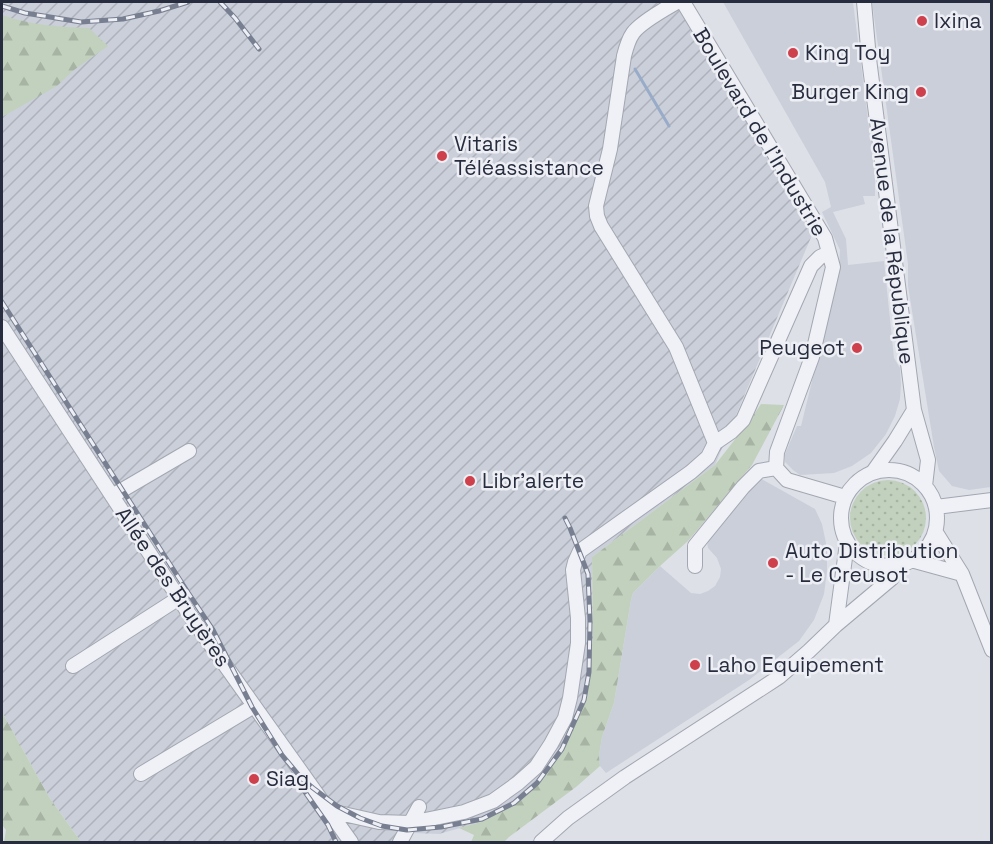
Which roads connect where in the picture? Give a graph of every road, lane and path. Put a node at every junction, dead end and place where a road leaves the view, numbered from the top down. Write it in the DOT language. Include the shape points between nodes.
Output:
graph roads {
  1 [pos="677,2"];
  2 [pos="682,2"];
  3 [pos="864,2"];
  4 [pos="829,253"];
  5 [pos="2,327"];
  6 [pos="914,410"];
  7 [pos="715,443"];
  8 [pos="189,451"];
  9 [pos="776,468"];
  10 [pos="873,472"];
  11 [pos="925,486"];
  12 [pos="112,496"];
  13 [pos="845,497"];
  14 [pos="992,500"];
  15 [pos="936,507"];
  16 [pos="935,531"];
  17 [pos="847,543"];
  18 [pos="911,560"];
  19 [pos="897,565"];
  20 [pos="695,566"];
  21 [pos="962,574"];
  22 [pos="179,598"];
  23 [pos="836,625"];
  24 [pos="991,650"];
  25 [pos="73,666"];
  26 [pos="254,706"];
  27 [pos="141,774"];
  28 [pos="419,807"];
  29 [pos="330,811"];
  30 [pos="410,823"];
  31 [pos="351,843"];
  32 [pos="400,843"];
  33 [pos="542,843"];
  1 -- 7 [label="street" via="634,31 628,43 596,206 601,226 676,347"];
  2 -- 4 [label="street, Boulevard de l'Industrie" via="825,237"];
  3 -- 6 [label="street, Avenue de la République"];
  4 -- 7 [label="street" via="811,266 743,420"];
  4 -- 9 [label="street, Boulevard de l'Industrie" via="833,267 812,357 777,452"];
  5 -- 12 [label="street, Allée des Bruyères"];
  6 -- 10 [label="street"];
  6 -- 11 [label="street, Avenue de la République" via="928,460"];
  7 -- 30 [label="street" via="708,457 691,472 579,551 573,570 579,618 570,698 565,718 536,767 493,801 464,812"];
  8 -- 12 [label="street"];
  9 -- 13 [label="street" via="787,480"];
  9 -- 20 [label="street" via="759,471 743,486 695,546"];
  10 -- 11 [label="street" via="901,471"];
  10 -- 13 [label="street" via="856,482"];
  11 -- 15 [label="street"];
  12 -- 22 [label="street, Allée des Bruyères"];
  13 -- 17 [label="street" via="840,513"];
  14 -- 15 [label="street"];
  15 -- 16 [label="street"];
  16 -- 18 [label="street" via="922,553"];
  16 -- 21 [label="street"];
  17 -- 19 [label="street" via="869,562"];
  17 -- 23 [label="street"];
  18 -- 19 [label="street"];
  18 -- 21 [label="street"];
  19 -- 23 [label="street" via="892,578"];
  21 -- 24 [label="street"];
  22 -- 25 [label="street"];
  22 -- 26 [label="street, Allée des Bruyères"];
  23 -- 33 [label="street" via="779,677 625,777 568,818"];
  26 -- 27 [label="street"];
  26 -- 29 [label="street, Allée des Bruyères"];
  28 -- 30 [label="street"];
  29 -- 30 [label="street" via="379,822"];
  29 -- 31 [label="street, Allée des Bruyères"];
  30 -- 32 [label="street"];
}
